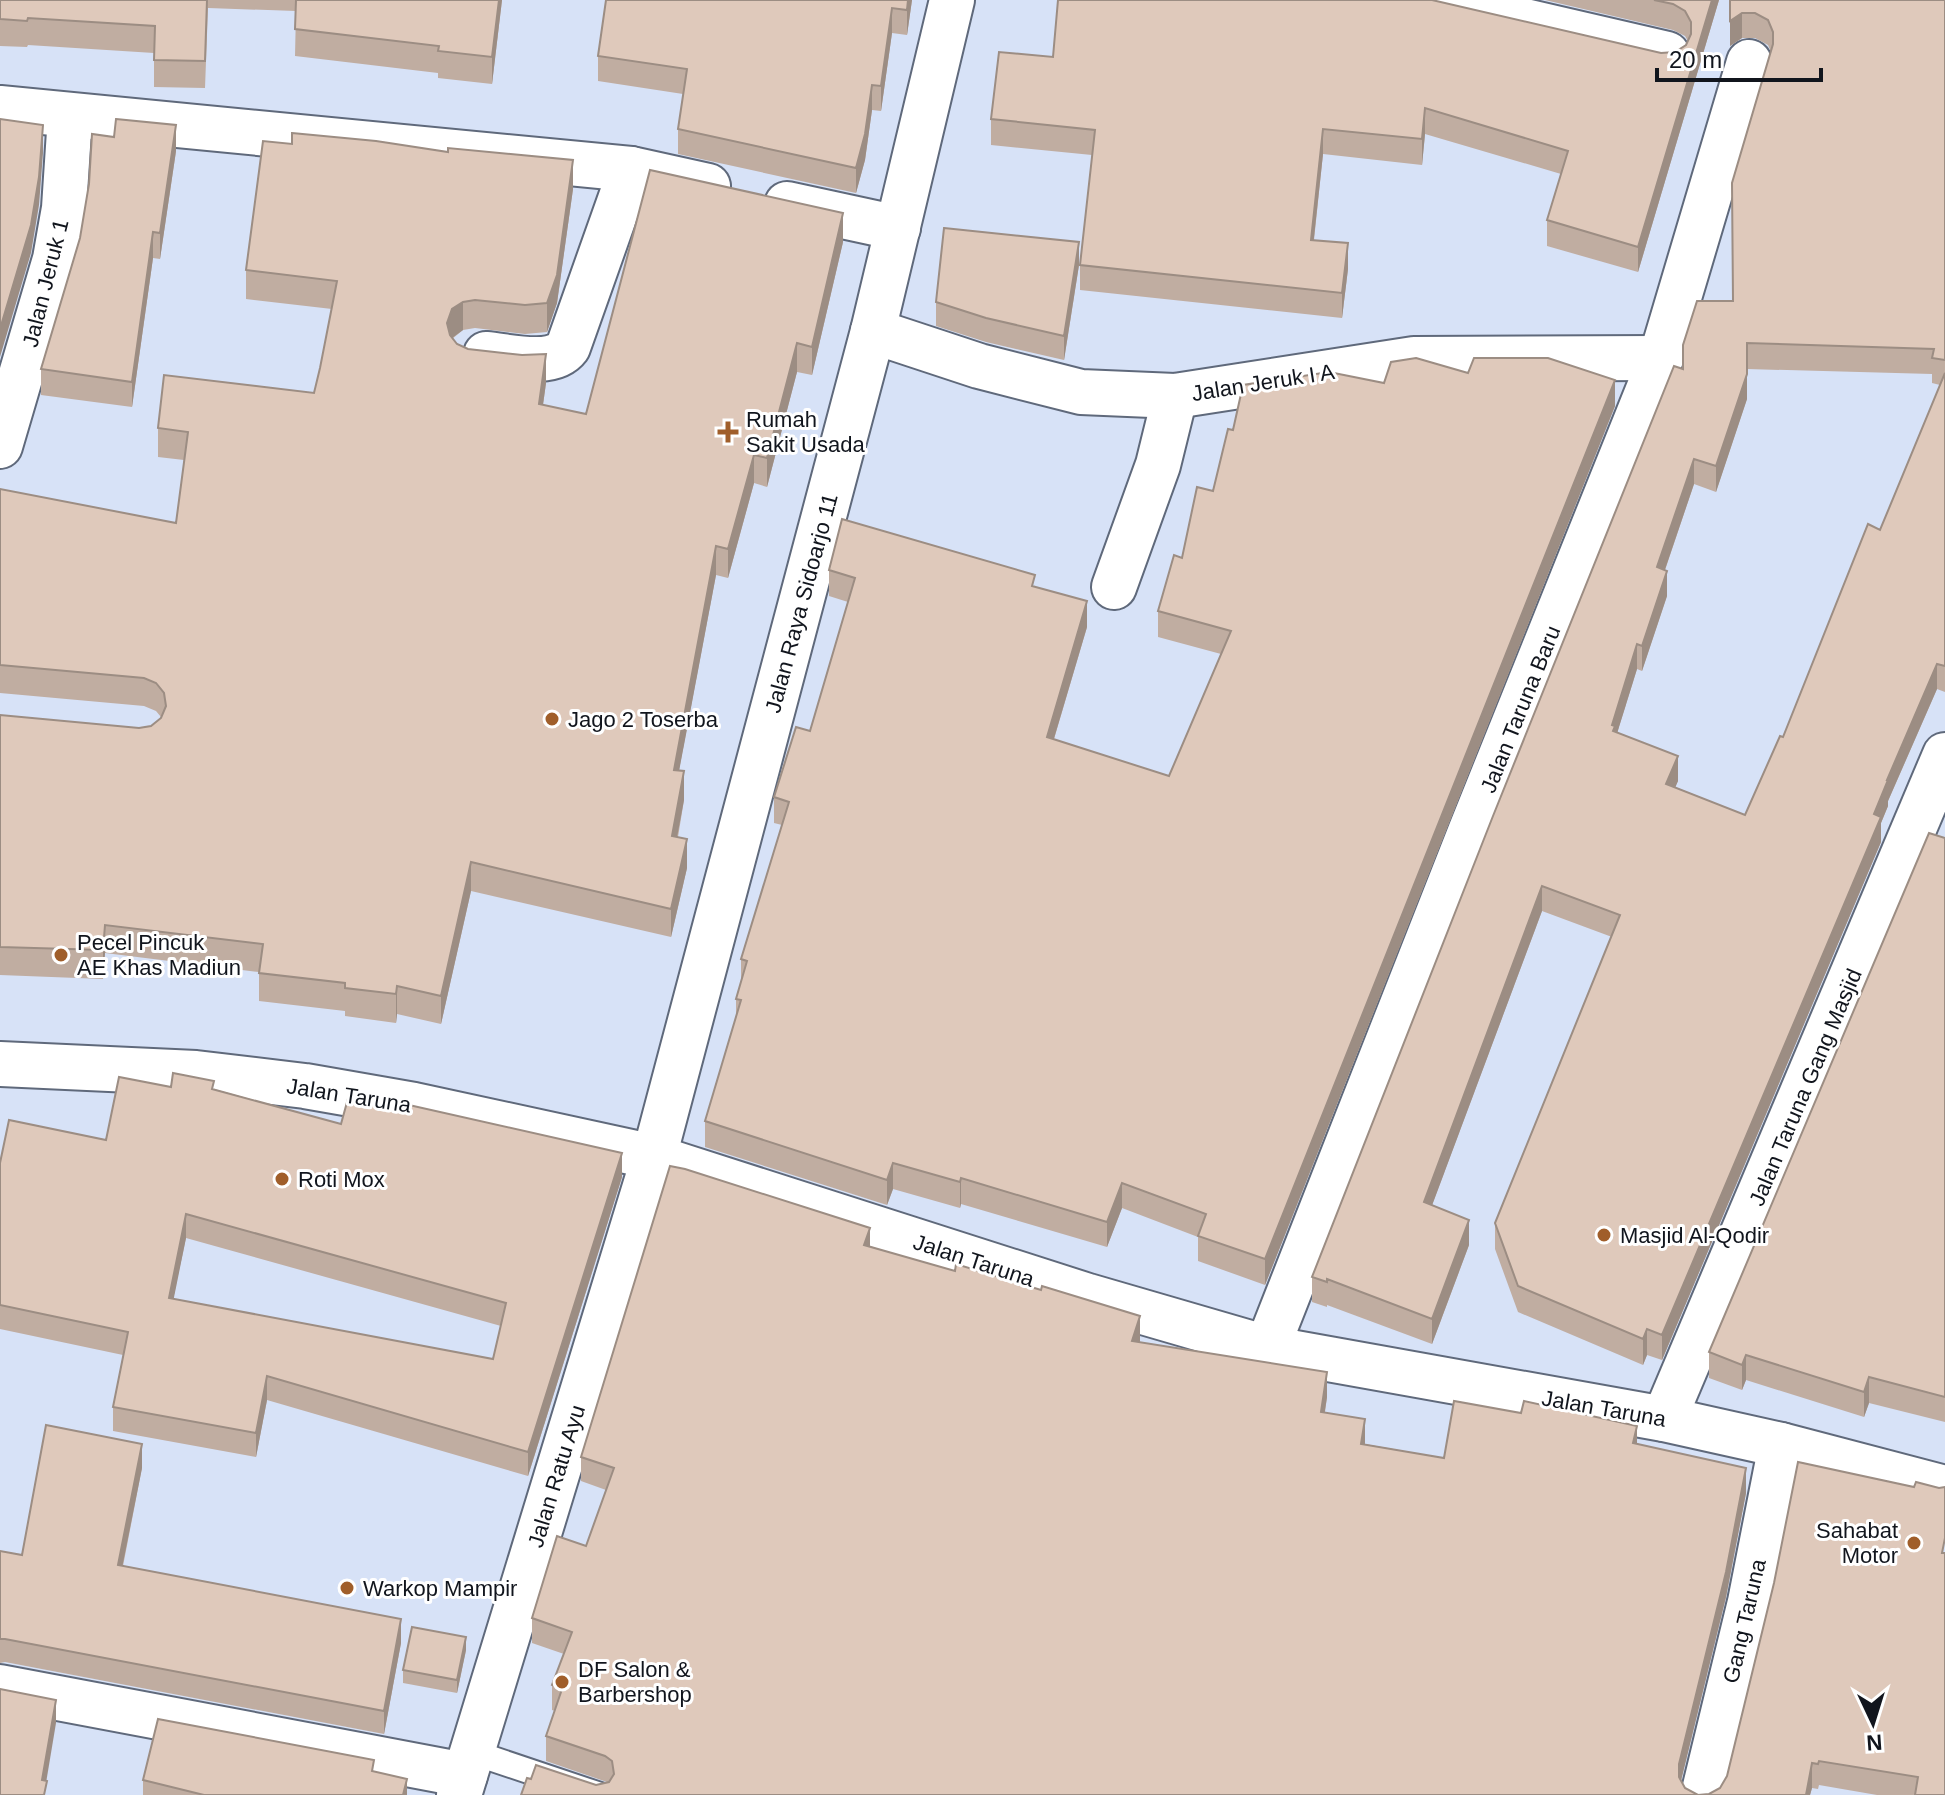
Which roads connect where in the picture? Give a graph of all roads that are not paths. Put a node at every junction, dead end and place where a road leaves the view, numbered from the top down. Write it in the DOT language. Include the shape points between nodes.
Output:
graph roads {
  1 [pos="952,0"];
  2 [pos="1434,0"];
  3 [pos="1667,54"];
  4 [pos="1749,62"];
  5 [pos="0,108"];
  6 [pos="70,116"];
  7 [pos="631,169"];
  8 [pos="898,228"];
  9 [pos="873,331"];
  10 [pos="472,353"];
  11 [pos="1661,358"];
  12 [pos="1175,396"];
  13 [pos="0,446"];
  14 [pos="1114,587"];
  15 [pos="1941,776"];
  16 [pos="0,1064"];
  17 [pos="654,1157"];
  18 [pos="1267,1348"];
  19 [pos="1664,1419"];
  20 [pos="1781,1445"];
  21 [pos="1945,1488"];
  22 [pos="0,1687"];
  23 [pos="465,1774"];
  24 [pos="600,1795"];
  25 [pos="1703,1795"];
  1 -- 8 [label="street, Jalan Raya Sidoarjo 11"];
  2 -- 3 [label="street"];
  4 -- 11 [label="street, Jalan Taruna Baru"];
  5 -- 6 [label="street"];
  6 -- 7 [label="street"];
  6 -- 13 [label="street, Jalan Jeruk 1" via="55,259"];
  7 -- 8 [label="street"];
  7 -- 10 [label="street" via="563,355 550,359"];
  8 -- 9 [label="street, Jalan Raya Sidoarjo 11"];
  9 -- 12 [label="street, Jalan Jeruk I A" via="1081,392"];
  9 -- 17 [label="street, Jalan Raya Sidoarjo 11"];
  11 -- 12 [label="street, Jalan Jeruk I A" via="1414,359"];
  11 -- 18 [label="street, Jalan Taruna Baru"];
  12 -- 14 [label="street" via="1158,465"];
  15 -- 19 [label="street, Jalan Taruna Gang Masjid"];
  16 -- 17 [label="street, Jalan Taruna" via="196,1073 305,1086"];
  17 -- 18 [label="street, Jalan Taruna"];
  17 -- 23 [label="street, Jalan Ratu Ayu"];
  18 -- 19 [label="street, Jalan Taruna"];
  19 -- 20 [label="street, Jalan Taruna"];
  20 -- 21 [label="street, Jalan Taruna"];
  20 -- 25 [label="street, Gang Taruna"];
  22 -- 23 [label="street"];
  23 -- 24 [label="lane"];
}
